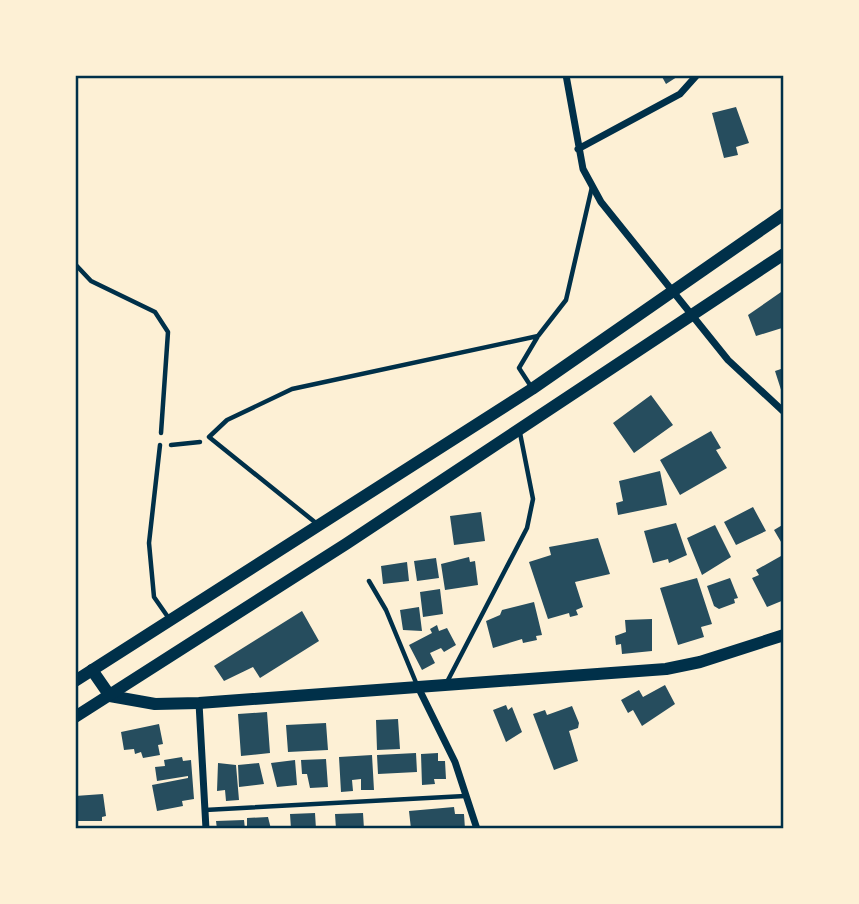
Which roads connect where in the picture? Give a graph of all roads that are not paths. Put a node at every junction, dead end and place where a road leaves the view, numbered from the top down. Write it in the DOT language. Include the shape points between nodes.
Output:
graph roads {
  1 [pos="566,75"];
  2 [pos="697,75"];
  3 [pos="578,149"];
  4 [pos="592,187"];
  5 [pos="784,214"];
  6 [pos="784,254"];
  7 [pos="673,292"];
  8 [pos="693,316"];
  9 [pos="538,336"];
  10 [pos="532,389"];
  11 [pos="784,412"];
  12 [pos="519,431"];
  13 [pos="160,445"];
  14 [pos="319,526"];
  15 [pos="369,581"];
  16 [pos="170,621"];
  17 [pos="784,635"];
  18 [pos="92,670"];
  19 [pos="75,681"];
  20 [pos="445,686"];
  21 [pos="418,687"];
  22 [pos="110,696"];
  23 [pos="199,703"];
  24 [pos="75,717"];
  25 [pos="466,796"];
  26 [pos="205,810"];
  27 [pos="206,829"];
  28 [pos="477,829"];
  1 -- 3 [label="street"];
  2 -- 3 [label="street" via="680,94"];
  3 -- 4 [label="street"];
  4 -- 7 [label="street"];
  4 -- 9 [label="lane" via="566,300"];
  5 -- 7 [label="main road"];
  6 -- 8 [label="main road"];
  7 -- 8 [label="street"];
  7 -- 10 [label="main road"];
  8 -- 11 [label="street" via="729,360"];
  8 -- 12 [label="main road"];
  9 -- 10 [label="lane" via="519,369"];
  9 -- 14 [label="lane" via="292,389 227,420 209,437"];
  10 -- 14 [label="main road"];
  12 -- 20 [label="lane" via="532,491 527,528"];
  12 -- 22 [label="main road"];
  13 -- 16 [label="lane" via="149,543 154,597"];
  14 -- 16 [label="main road"];
  15 -- 21 [label="lane"];
  16 -- 18 [label="main road"];
  17 -- 20 [label="main road" via="666,669"];
  18 -- 19 [label="main road"];
  18 -- 22 [label="main road"];
  20 -- 21 [label="main road"];
  21 -- 23 [label="main road"];
  21 -- 25 [label="street" via="455,762"];
  22 -- 23 [label="main road" via="155,704"];
  22 -- 24 [label="main road"];
  23 -- 26 [label="street"];
  25 -- 26 [label="lane"];
  25 -- 28 [label="street"];
  26 -- 27 [label="street"];
}
